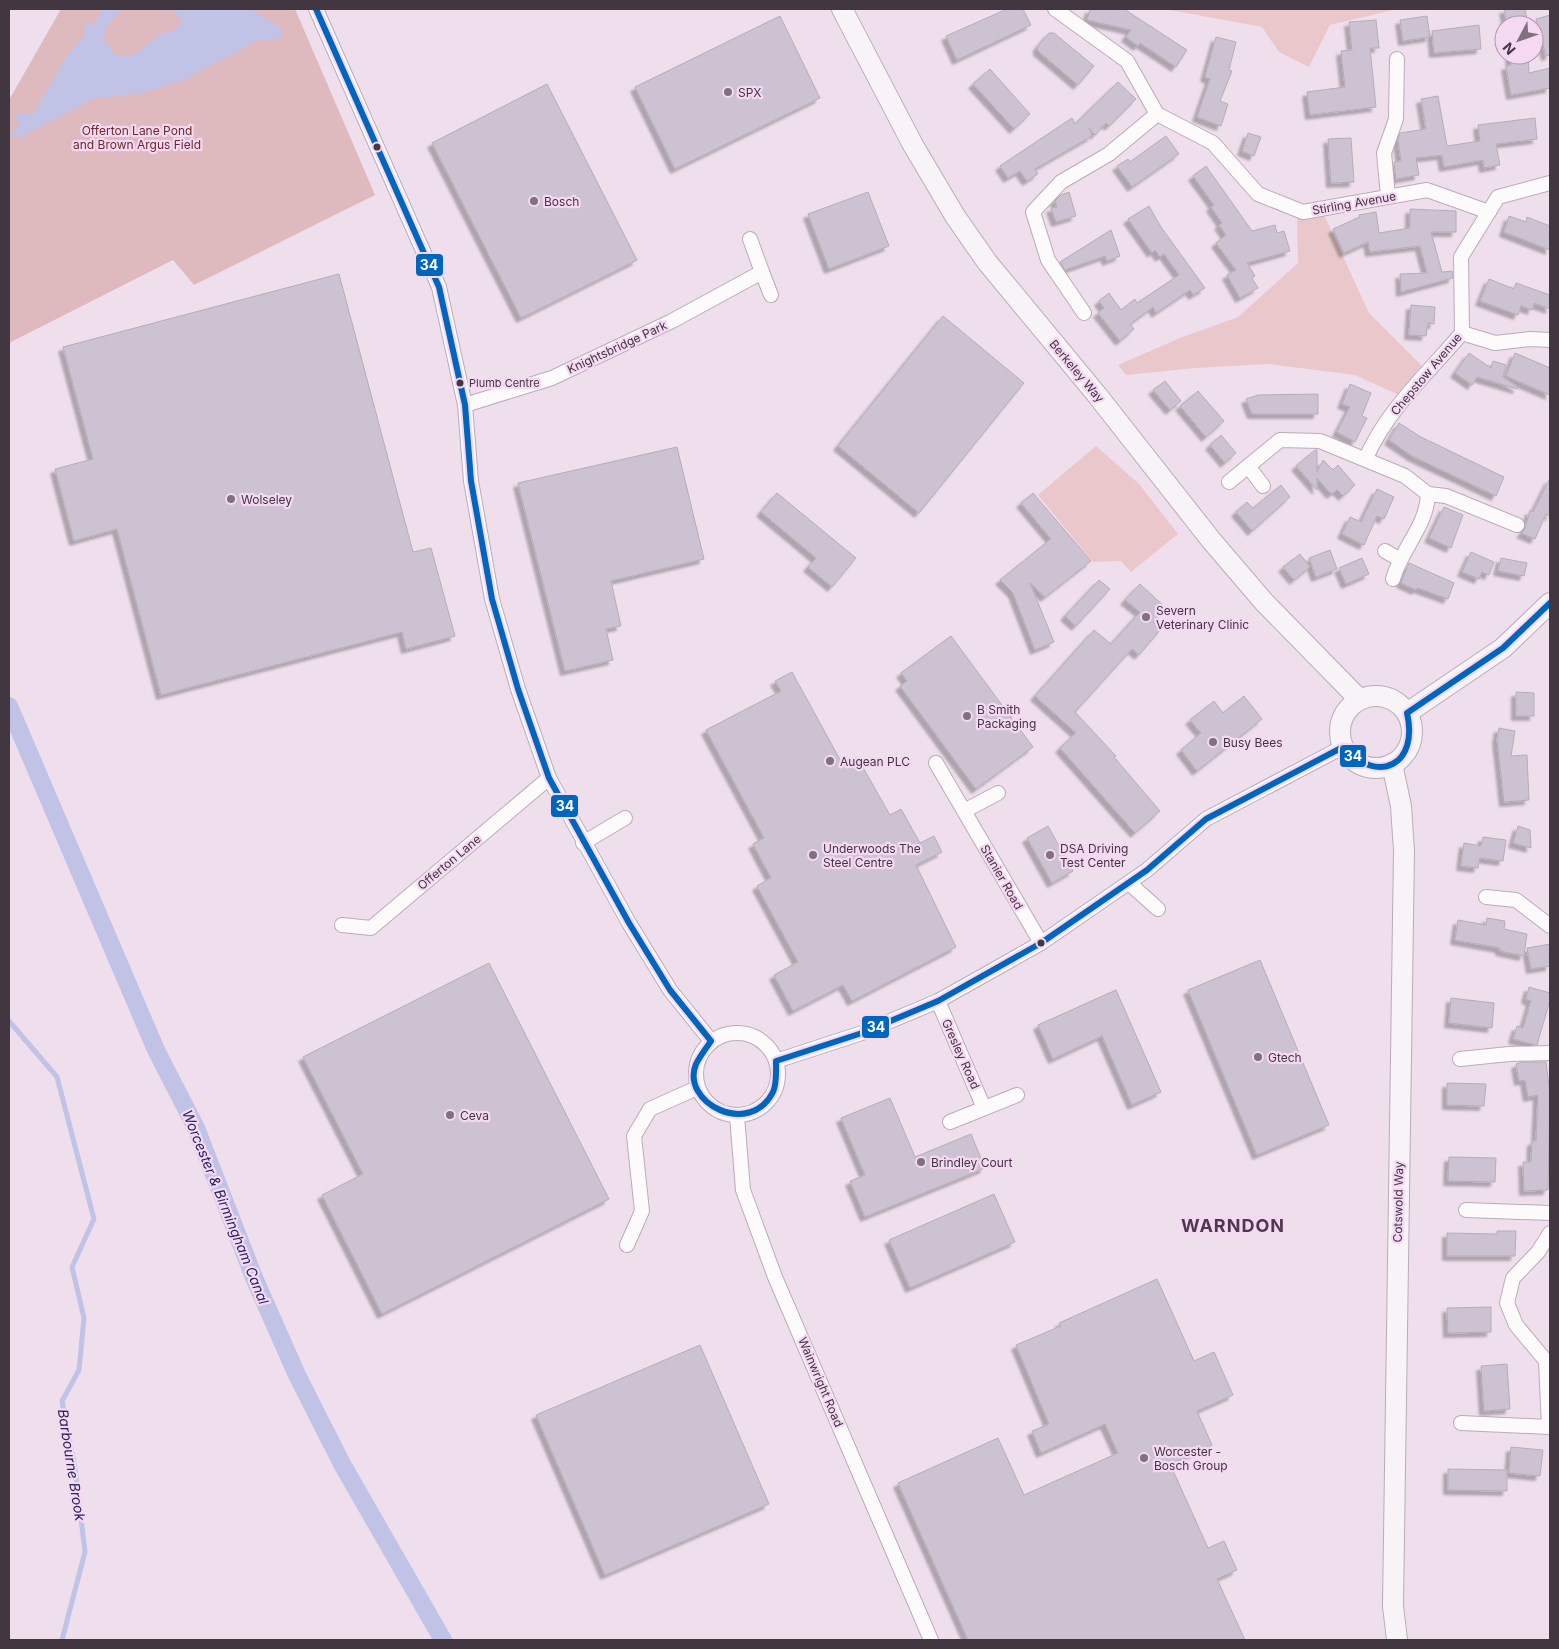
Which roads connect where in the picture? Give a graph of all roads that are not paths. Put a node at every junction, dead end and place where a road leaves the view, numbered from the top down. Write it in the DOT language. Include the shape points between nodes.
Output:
graph roads {
  1 [pos="316,9"];
  2 [pos="842,9"];
  3 [pos="1055,9"];
  4 [pos="1398,59"];
  5 [pos="1157,114"];
  6 [pos="1550,184"];
  7 [pos="1388,196"];
  8 [pos="1489,212"];
  9 [pos="750,239"];
  10 [pos="762,272"];
  11 [pos="771,295"];
  12 [pos="1084,313"];
  13 [pos="1462,333"];
  14 [pos="1550,340"];
  15 [pos="465,405"];
  16 [pos="1366,458"];
  17 [pos="1248,466"];
  18 [pos="1229,482"];
  19 [pos="1263,486"];
  20 [pos="1428,494"];
  21 [pos="1517,525"];
  22 [pos="1385,551"];
  23 [pos="1399,559"];
  24 [pos="1392,579"];
  25 [pos="1550,603"];
  26 [pos="1359,699"];
  27 [pos="1406,713"];
  28 [pos="1343,747"];
  29 [pos="936,763"];
  30 [pos="1392,764"];
  31 [pos="549,778"];
  32 [pos="998,793"];
  33 [pos="964,811"];
  34 [pos="624,818"];
  35 [pos="584,842"];
  36 [pos="1129,883"];
  37 [pos="1486,897"];
  38 [pos="1158,910"];
  39 [pos="342,925"];
  40 [pos="1550,926"];
  41 [pos="1041,943"];
  42 [pos="938,1001"];
  43 [pos="711,1041"];
  44 [pos="1550,1053"];
  45 [pos="1460,1058"];
  46 [pos="776,1061"];
  47 [pos="697,1088"];
  48 [pos="1017,1095"];
  49 [pos="984,1108"];
  50 [pos="736,1116"];
  51 [pos="950,1122"];
  52 [pos="1466,1210"];
  53 [pos="1550,1213"];
  54 [pos="1550,1233"];
  55 [pos="628,1245"];
  56 [pos="1461,1423"];
  57 [pos="1549,1427"];
  58 [pos="931,1640"];
  59 [pos="1397,1640"];
  1 -- 15 [label="street" via="439,287"];
  2 -- 26 [label="main road, Berkeley Way" via="912,145 987,262 1211,540 1264,602"];
  3 -- 5 [label="street" via="1127,62"];
  4 -- 7 [label="street" via="1396,119 1384,153"];
  5 -- 7 [label="street, Stirling Avenue" via="1213,143 1258,194 1304,212"];
  5 -- 12 [label="street" via="1109,154 1061,182 1033,212 1048,260"];
  6 -- 8 [label="street, Chepstow Avenue" via="1498,197"];
  7 -- 8 [label="street, Stirling Avenue" via="1427,190"];
  8 -- 13 [label="street, Chepstow Avenue" via="1461,257"];
  9 -- 10 [label="street"];
  10 -- 11 [label="street"];
  10 -- 15 [label="street, Knightsbridge Park" via="672,321 552,378"];
  13 -- 14 [label="street" via="1495,342"];
  13 -- 16 [label="street, Chepstow Avenue" via="1388,418"];
  15 -- 31 [label="street" via="471,481 492,599 518,689"];
  16 -- 17 [label="street" via="1320,441 1280,440"];
  16 -- 20 [label="street" via="1405,476"];
  17 -- 18 [label="street"];
  17 -- 19 [label="street"];
  20 -- 21 [label="street" via="1446,496"];
  20 -- 23 [label="street" via="1422,521"];
  22 -- 23 [label="street"];
  23 -- 24 [label="street"];
  25 -- 27 [label="main road" via="1502,648"];
  26 -- 27 [label="main road" via="1369,696 1390,698"];
  26 -- 28 [label="main road" via="1343,715 1340,726"];
  27 -- 30 [label="main road" via="1412,730 1408,747"];
  28 -- 30 [label="main road" via="1349,757 1369,768"];
  28 -- 36 [label="street" via="1206,819"];
  29 -- 33 [label="street, Stanier Road"];
  30 -- 59 [label="main road, Cotswold Way" via="1401,806 1404,851 1395,1379 1393,1606"];
  31 -- 35 [label="street"];
  31 -- 39 [label="street, Offerton Lane" via="371,928"];
  32 -- 33 [label="street"];
  33 -- 41 [label="street, Stanier Road"];
  34 -- 35 [label="street"];
  35 -- 43 [label="street" via="670,990"];
  36 -- 38 [label="street"];
  36 -- 41 [label="street"];
  37 -- 40 [label="street" via="1516,900"];
  41 -- 42 [label="street"];
  42 -- 46 [label="street" via="862,1032"];
  42 -- 49 [label="street, Gresley Road"];
  43 -- 46 [label="street" via="723,1035 749,1035 761,1040"];
  43 -- 47 [label="street" via="696,1062"];
  44 -- 45 [label="street"];
  46 -- 50 [label="street" via="776,1087 770,1099 755,1111"];
  47 -- 50 [label="street" via="712,1108"];
  47 -- 55 [label="street" via="650,1109 634,1136 642,1211"];
  48 -- 49 [label="street"];
  49 -- 51 [label="street"];
  50 -- 58 [label="street, Wainwright Road" via="743,1190 775,1276"];
  52 -- 53 [label="street"];
  54 -- 57 [label="street" via="1538,1252 1513,1278 1507,1303 1516,1326 1546,1361"];
  56 -- 57 [label="street"];
}
